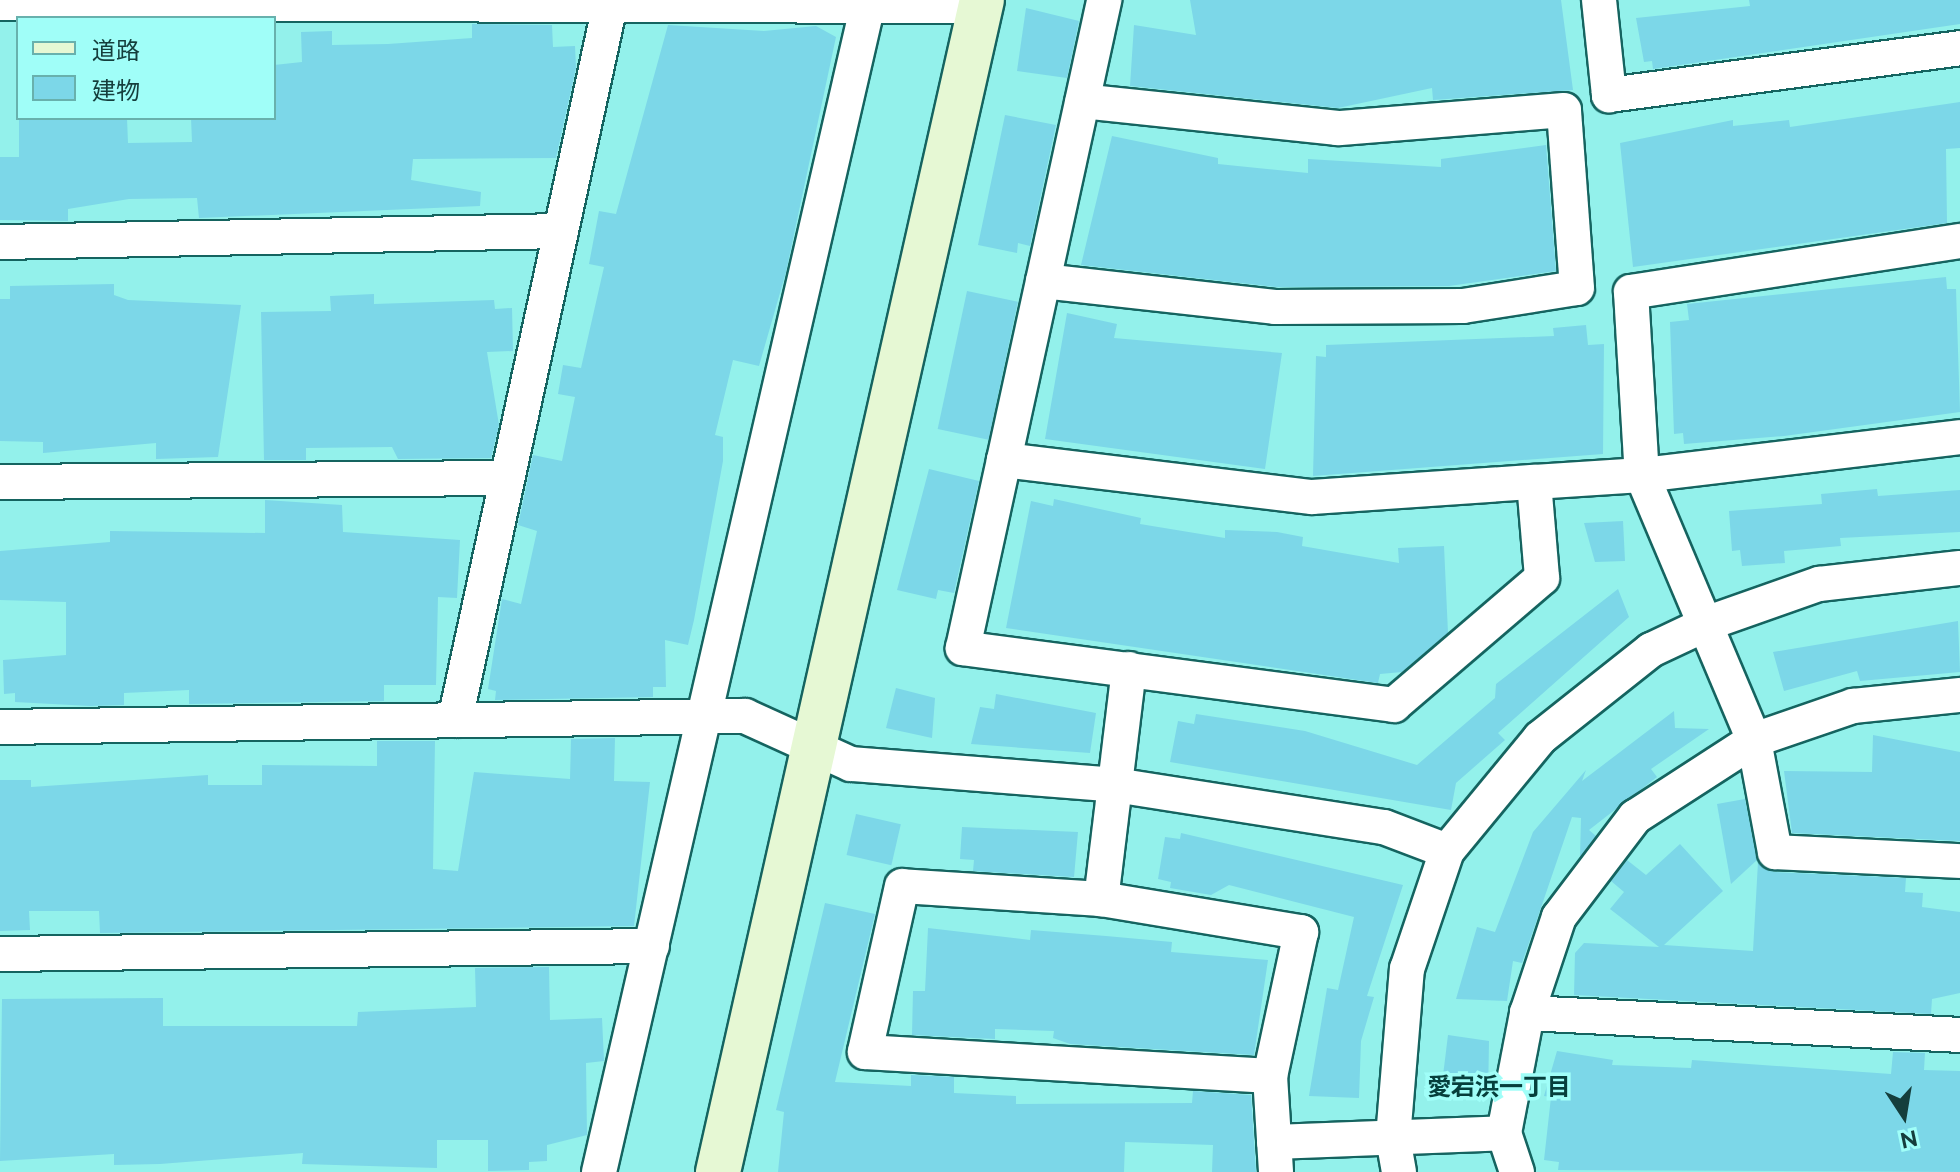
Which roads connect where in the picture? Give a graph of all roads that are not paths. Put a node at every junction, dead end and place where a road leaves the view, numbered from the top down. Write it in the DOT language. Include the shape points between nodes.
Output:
graph roads {
  1 [pos="1104,0"];
  2 [pos="1599,0"];
  3 [pos="868,2"];
  4 [pos="964,2"];
  5 [pos="0,3"];
  6 [pos="610,5"];
  7 [pos="1960,48"];
  8 [pos="1082,101"];
  9 [pos="561,231"];
  10 [pos="1960,241"];
  11 [pos="0,242"];
  12 [pos="1043,281"];
  13 [pos="1960,437"];
  14 [pos="1004,460"];
  15 [pos="1642,475"];
  16 [pos="507,478"];
  17 [pos="0,482"];
  18 [pos="1534,482"];
  19 [pos="1960,568"];
  20 [pos="1708,623"];
  21 [pos="1129,669"];
  22 [pos="1960,695"];
  23 [pos="706,716"];
  24 [pos="455,720"];
  25 [pos="0,727"];
  26 [pos="1754,740"];
  27 [pos="807,744"];
  28 [pos="1115,785"];
  29 [pos="1447,851"];
  30 [pos="1960,861"];
  31 [pos="1101,899"];
  32 [pos="652,946"];
  33 [pos="0,954"];
  34 [pos="1527,1013"];
  35 [pos="1960,1035"];
  36 [pos="1270,1076"];
  37 [pos="1504,1133"];
  38 [pos="1393,1138"];
  39 [pos="1275,1157"];
  40 [pos="599,1172"];
  41 [pos="697,1172"];
  42 [pos="718,1172"];
  43 [pos="1399,1172"];
  44 [pos="1517,1172"];
  1 -- 8 [label="street"];
  2 -- 7 [label="street" via="1609,95"];
  3 -- 4 [label="street"];
  3 -- 6 [label="street"];
  3 -- 23 [label="street"];
  4 -- 27 [label="street"];
  5 -- 6 [label="street"];
  6 -- 9 [label="street"];
  8 -- 12 [label="street"];
  8 -- 12 [label="street" via="1338,128 1564,110 1577,288 1463,306 1275,307"];
  9 -- 11 [label="street"];
  9 -- 16 [label="street"];
  10 -- 15 [label="street" via="1631,292"];
  12 -- 14 [label="street"];
  13 -- 15 [label="street"];
  14 -- 18 [label="street" via="1312,497"];
  14 -- 21 [label="street" via="963,648"];
  15 -- 18 [label="street"];
  15 -- 20 [label="street"];
  16 -- 17 [label="street"];
  16 -- 24 [label="street"];
  18 -- 21 [label="street" via="1542,578 1394,705"];
  19 -- 20 [label="street" via="1819,584"];
  20 -- 26 [label="street"];
  20 -- 29 [label="street" via="1651,650 1540,738"];
  21 -- 28 [label="street"];
  22 -- 26 [label="street" via="1853,706"];
  23 -- 24 [label="street"];
  23 -- 27 [label="street" via="745,716"];
  23 -- 32 [label="street"];
  24 -- 25 [label="street"];
  26 -- 30 [label="street" via="1775,852"];
  26 -- 34 [label="street" via="1635,817 1559,917"];
  27 -- 28 [label="street" via="851,764"];
  27 -- 41 [label="street"];
  27 -- 42 [label="street"];
  28 -- 29 [label="street" via="1384,827"];
  28 -- 31 [label="street"];
  29 -- 38 [label="street" via="1407,969"];
  31 -- 36 [label="street" via="1301,932"];
  31 -- 36 [label="street" via="902,886 865,1052"];
  32 -- 33 [label="street"];
  32 -- 40 [label="street"];
  34 -- 35 [label="street"];
  34 -- 37 [label="street"];
  36 -- 39 [label="street"];
  37 -- 38 [label="street"];
  37 -- 44 [label="street"];
  38 -- 39 [label="street"];
  38 -- 43 [label="street"];
}
